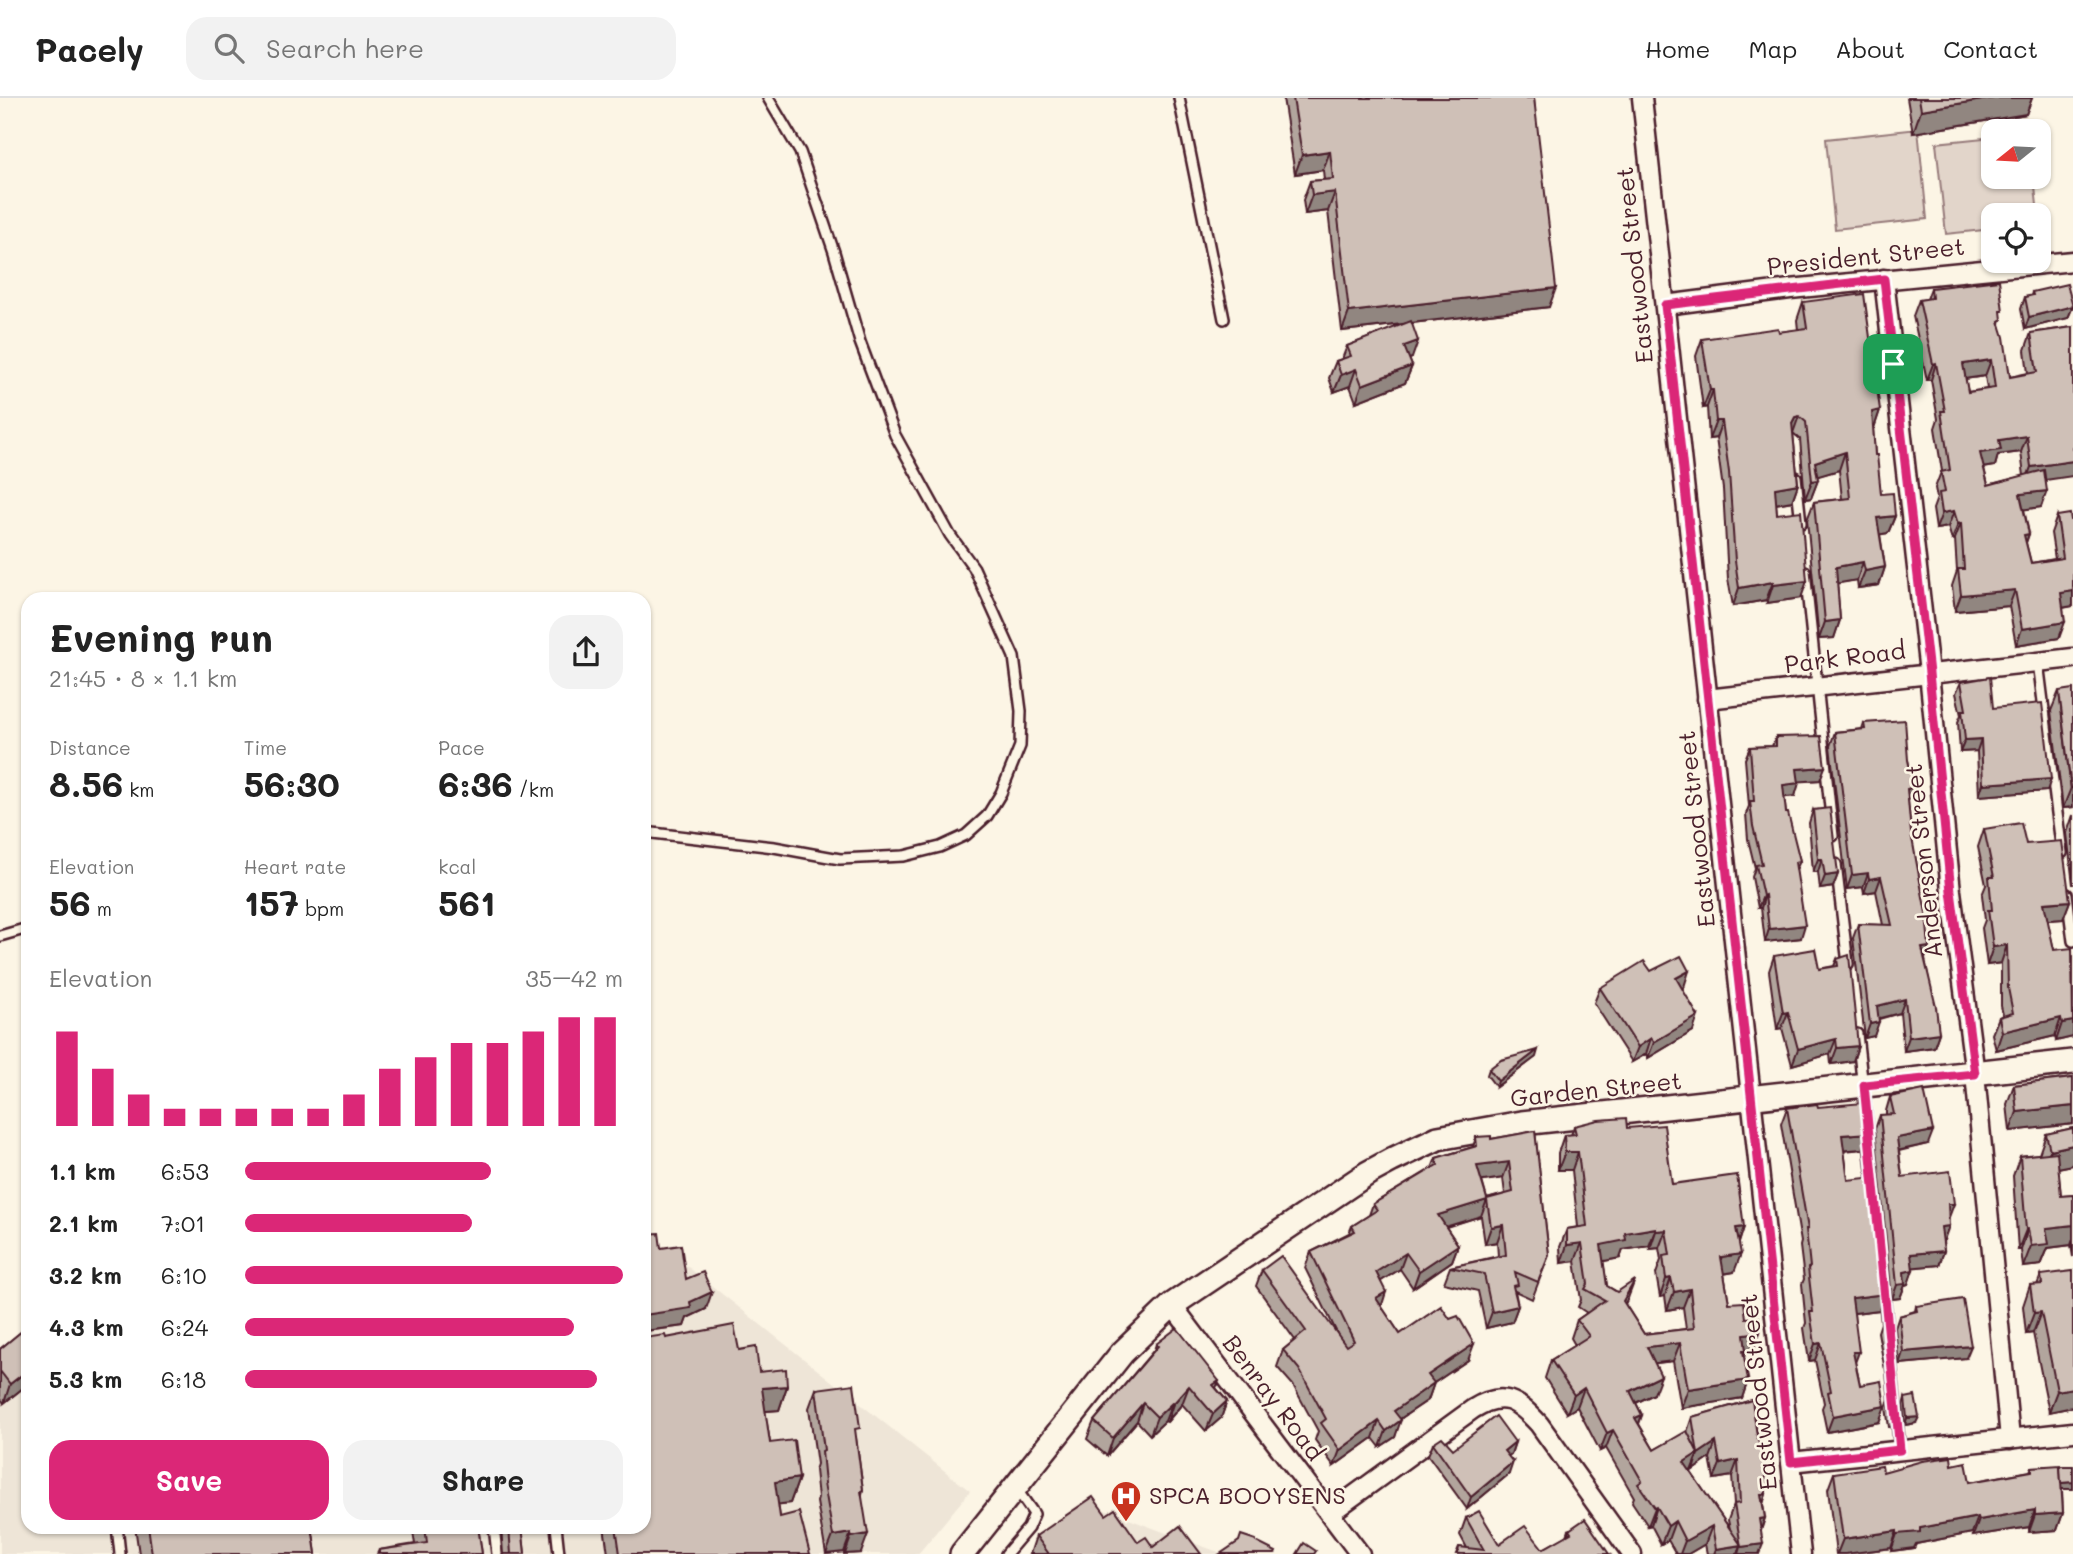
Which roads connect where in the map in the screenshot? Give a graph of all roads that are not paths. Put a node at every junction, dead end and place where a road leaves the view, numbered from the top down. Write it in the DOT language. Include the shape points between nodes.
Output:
graph roads {
  1 [pos="768,98"];
  2 [pos="1179,98"];
  3 [pos="1642,98"];
  4 [pos="2073,261"];
  5 [pos="1884,279"];
  6 [pos="1665,305"];
  7 [pos="1224,319"];
  8 [pos="1795,467"];
  9 [pos="1802,536"];
  10 [pos="1804,564"];
  11 [pos="2073,658"];
  12 [pos="2038,662"];
  13 [pos="1929,673"];
  14 [pos="1816,687"];
  15 [pos="1707,699"];
  16 [pos="651,833"];
  17 [pos="2063,861"];
  18 [pos="2066,888"];
  19 [pos="21,930"];
  20 [pos="0,936"];
  21 [pos="2073,941"];
  22 [pos="1849,978"];
  23 [pos="1855,1018"];
  24 [pos="2073,1062"];
  25 [pos="1975,1074"];
  26 [pos="1864,1085"];
  27 [pos="1751,1100"];
  28 [pos="1874,1193"];
  29 [pos="1882,1274"];
  30 [pos="1172,1305"];
  31 [pos="2073,1432"];
  32 [pos="2010,1439"];
  33 [pos="1900,1450"];
  34 [pos="1791,1462"];
  35 [pos="1015,1487"];
  36 [pos="1329,1513"];
  37 [pos="118,1534"];
  38 [pos="495,1534"];
  39 [pos="557,1534"];
  40 [pos="120,1554"];
  41 [pos="497,1554"];
  42 [pos="559,1554"];
  43 [pos="962,1554"];
  44 [pos="1006,1554"];
  45 [pos="1360,1554"];
  46 [pos="1632,1554"];
  47 [pos="1801,1554"];
  1 -- 16 [label="lane" via="800,152 860,342 895,435 950,535 974,568 1014,657 1020,746 987,816 966,835 904,856 840,859"];
  2 -- 7 [label="lane"];
  3 -- 6 [label="street, Eastwood Street"];
  4 -- 5 [label="street, President Street"];
  5 -- 6 [label="street, President Street"];
  5 -- 13 [label="street, Anderson Street"];
  6 -- 15 [label="street, Eastwood Street"];
  8 -- 9 [label="lane"];
  10 -- 14 [label="lane"];
  11 -- 12 [label="street, Park Road"];
  12 -- 13 [label="street, Park Road"];
  12 -- 17 [label="lane"];
  13 -- 14 [label="street, Park Road"];
  13 -- 25 [label="street, Anderson Street"];
  14 -- 15 [label="street, Park Road"];
  14 -- 22 [label="lane"];
  15 -- 27 [label="street, Eastwood Street"];
  18 -- 21 [label="lane"];
  19 -- 20 [label="lane"];
  23 -- 26 [label="lane"];
  24 -- 25 [label="street, Garden Street"];
  25 -- 26 [label="street, Garden Street"];
  25 -- 32 [label="street, Anderson Street"];
  26 -- 27 [label="street, Garden Street"];
  26 -- 28 [label="lane"];
  27 -- 30 [label="street, Garden Street" via="1522,1124 1438,1139 1368,1172"];
  27 -- 34 [label="street, Eastwood Street"];
  29 -- 33 [label="lane"];
  30 -- 35 [label="street, Garden Street" via="1122,1353"];
  30 -- 36 [label="street, Benray Road"];
  31 -- 32 [label="street"];
  32 -- 33 [label="street"];
  33 -- 34 [label="street"];
  34 -- 47 [label="street, Eastwood Street"];
  35 -- 43 [label="street, Garden Street"];
  35 -- 44 [label="lane" via="1034,1514"];
  36 -- 45 [label="street, Benray Road"];
  36 -- 46 [label="street" via="1473,1409 1503,1398 1539,1424"];
  37 -- 40 [label="lane"];
  38 -- 41 [label="lane"];
  39 -- 42 [label="lane"];
}
